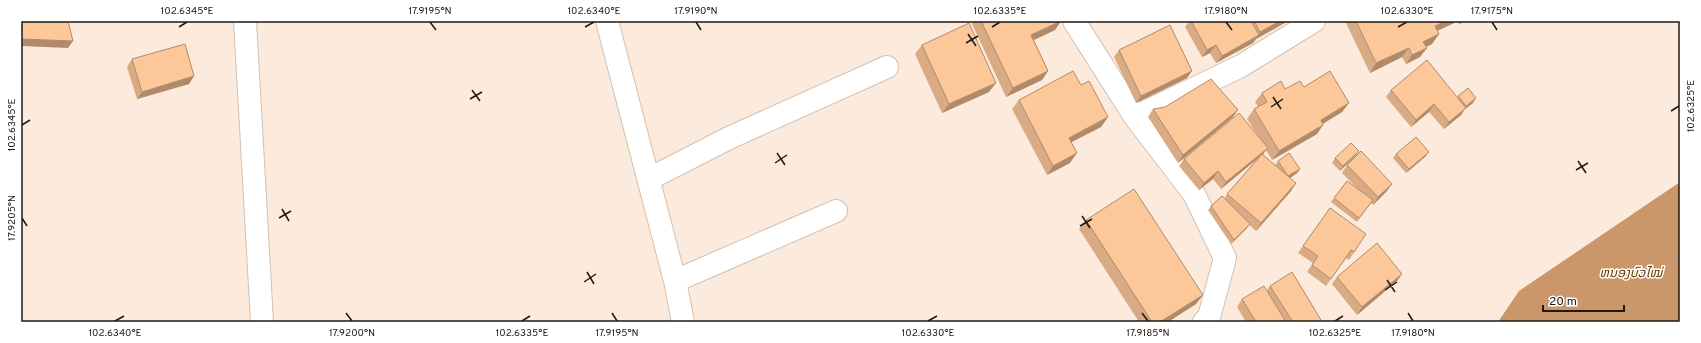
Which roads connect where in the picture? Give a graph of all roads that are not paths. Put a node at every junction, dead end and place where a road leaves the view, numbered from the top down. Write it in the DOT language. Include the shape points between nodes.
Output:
graph roads {
  1 [pos="245,21"];
  2 [pos="607,21"];
  3 [pos="1074,21"];
  4 [pos="1314,21"];
  5 [pos="887,67"];
  6 [pos="1135,117"];
  7 [pos="650,179"];
  8 [pos="836,211"];
  9 [pos="675,281"];
  10 [pos="262,322"];
  11 [pos="683,322"];
  12 [pos="1204,322"];
  1 -- 10 [label="street"];
  2 -- 7 [label="street"];
  3 -- 6 [label="street"];
  4 -- 6 [label="street" via="1241,66"];
  5 -- 7 [label="street" via="729,138"];
  6 -- 12 [label="street" via="1194,194 1225,258 1209,316"];
  7 -- 9 [label="street"];
  8 -- 9 [label="street"];
  9 -- 11 [label="street"];
}
